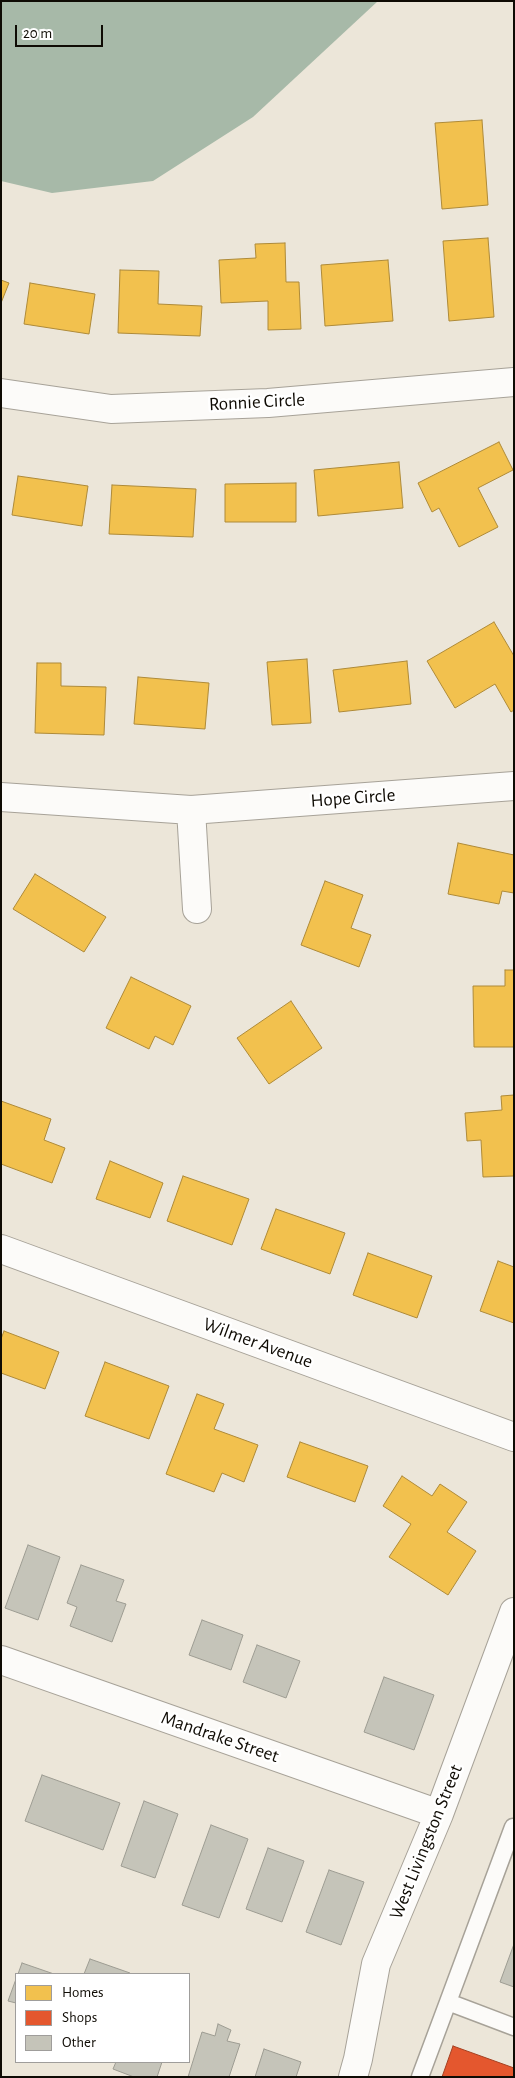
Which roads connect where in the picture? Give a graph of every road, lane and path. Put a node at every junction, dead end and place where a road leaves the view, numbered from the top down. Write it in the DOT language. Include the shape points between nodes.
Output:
graph roads {
  1 [pos="514,382"];
  2 [pos="1,393"];
  3 [pos="514,786"];
  4 [pos="1,798"];
  5 [pos="191,810"];
  6 [pos="196,909"];
  7 [pos="1,1249"];
  8 [pos="514,1437"];
  9 [pos="514,1612"];
  10 [pos="1,1660"];
  11 [pos="439,1814"];
  12 [pos="513,1827"];
  13 [pos="448,2002"];
  14 [pos="514,2027"];
  15 [pos="353,2077"];
  16 [pos="420,2077"];
  1 -- 2 [label="street, Ronnie Circle" via="268,403 110,409"];
  3 -- 5 [label="street, Hope Circle"];
  4 -- 5 [label="street, Hope Circle"];
  5 -- 6 [label="street"];
  7 -- 8 [label="street, Wilmer Avenue"];
  9 -- 11 [label="street, West Livingston Street"];
  10 -- 11 [label="street, Mandrake Street"];
  11 -- 15 [label="street, West Livingston Street" via="376,1964"];
  12 -- 13 [label="lane"];
  13 -- 14 [label="lane"];
  13 -- 16 [label="lane"];
}
